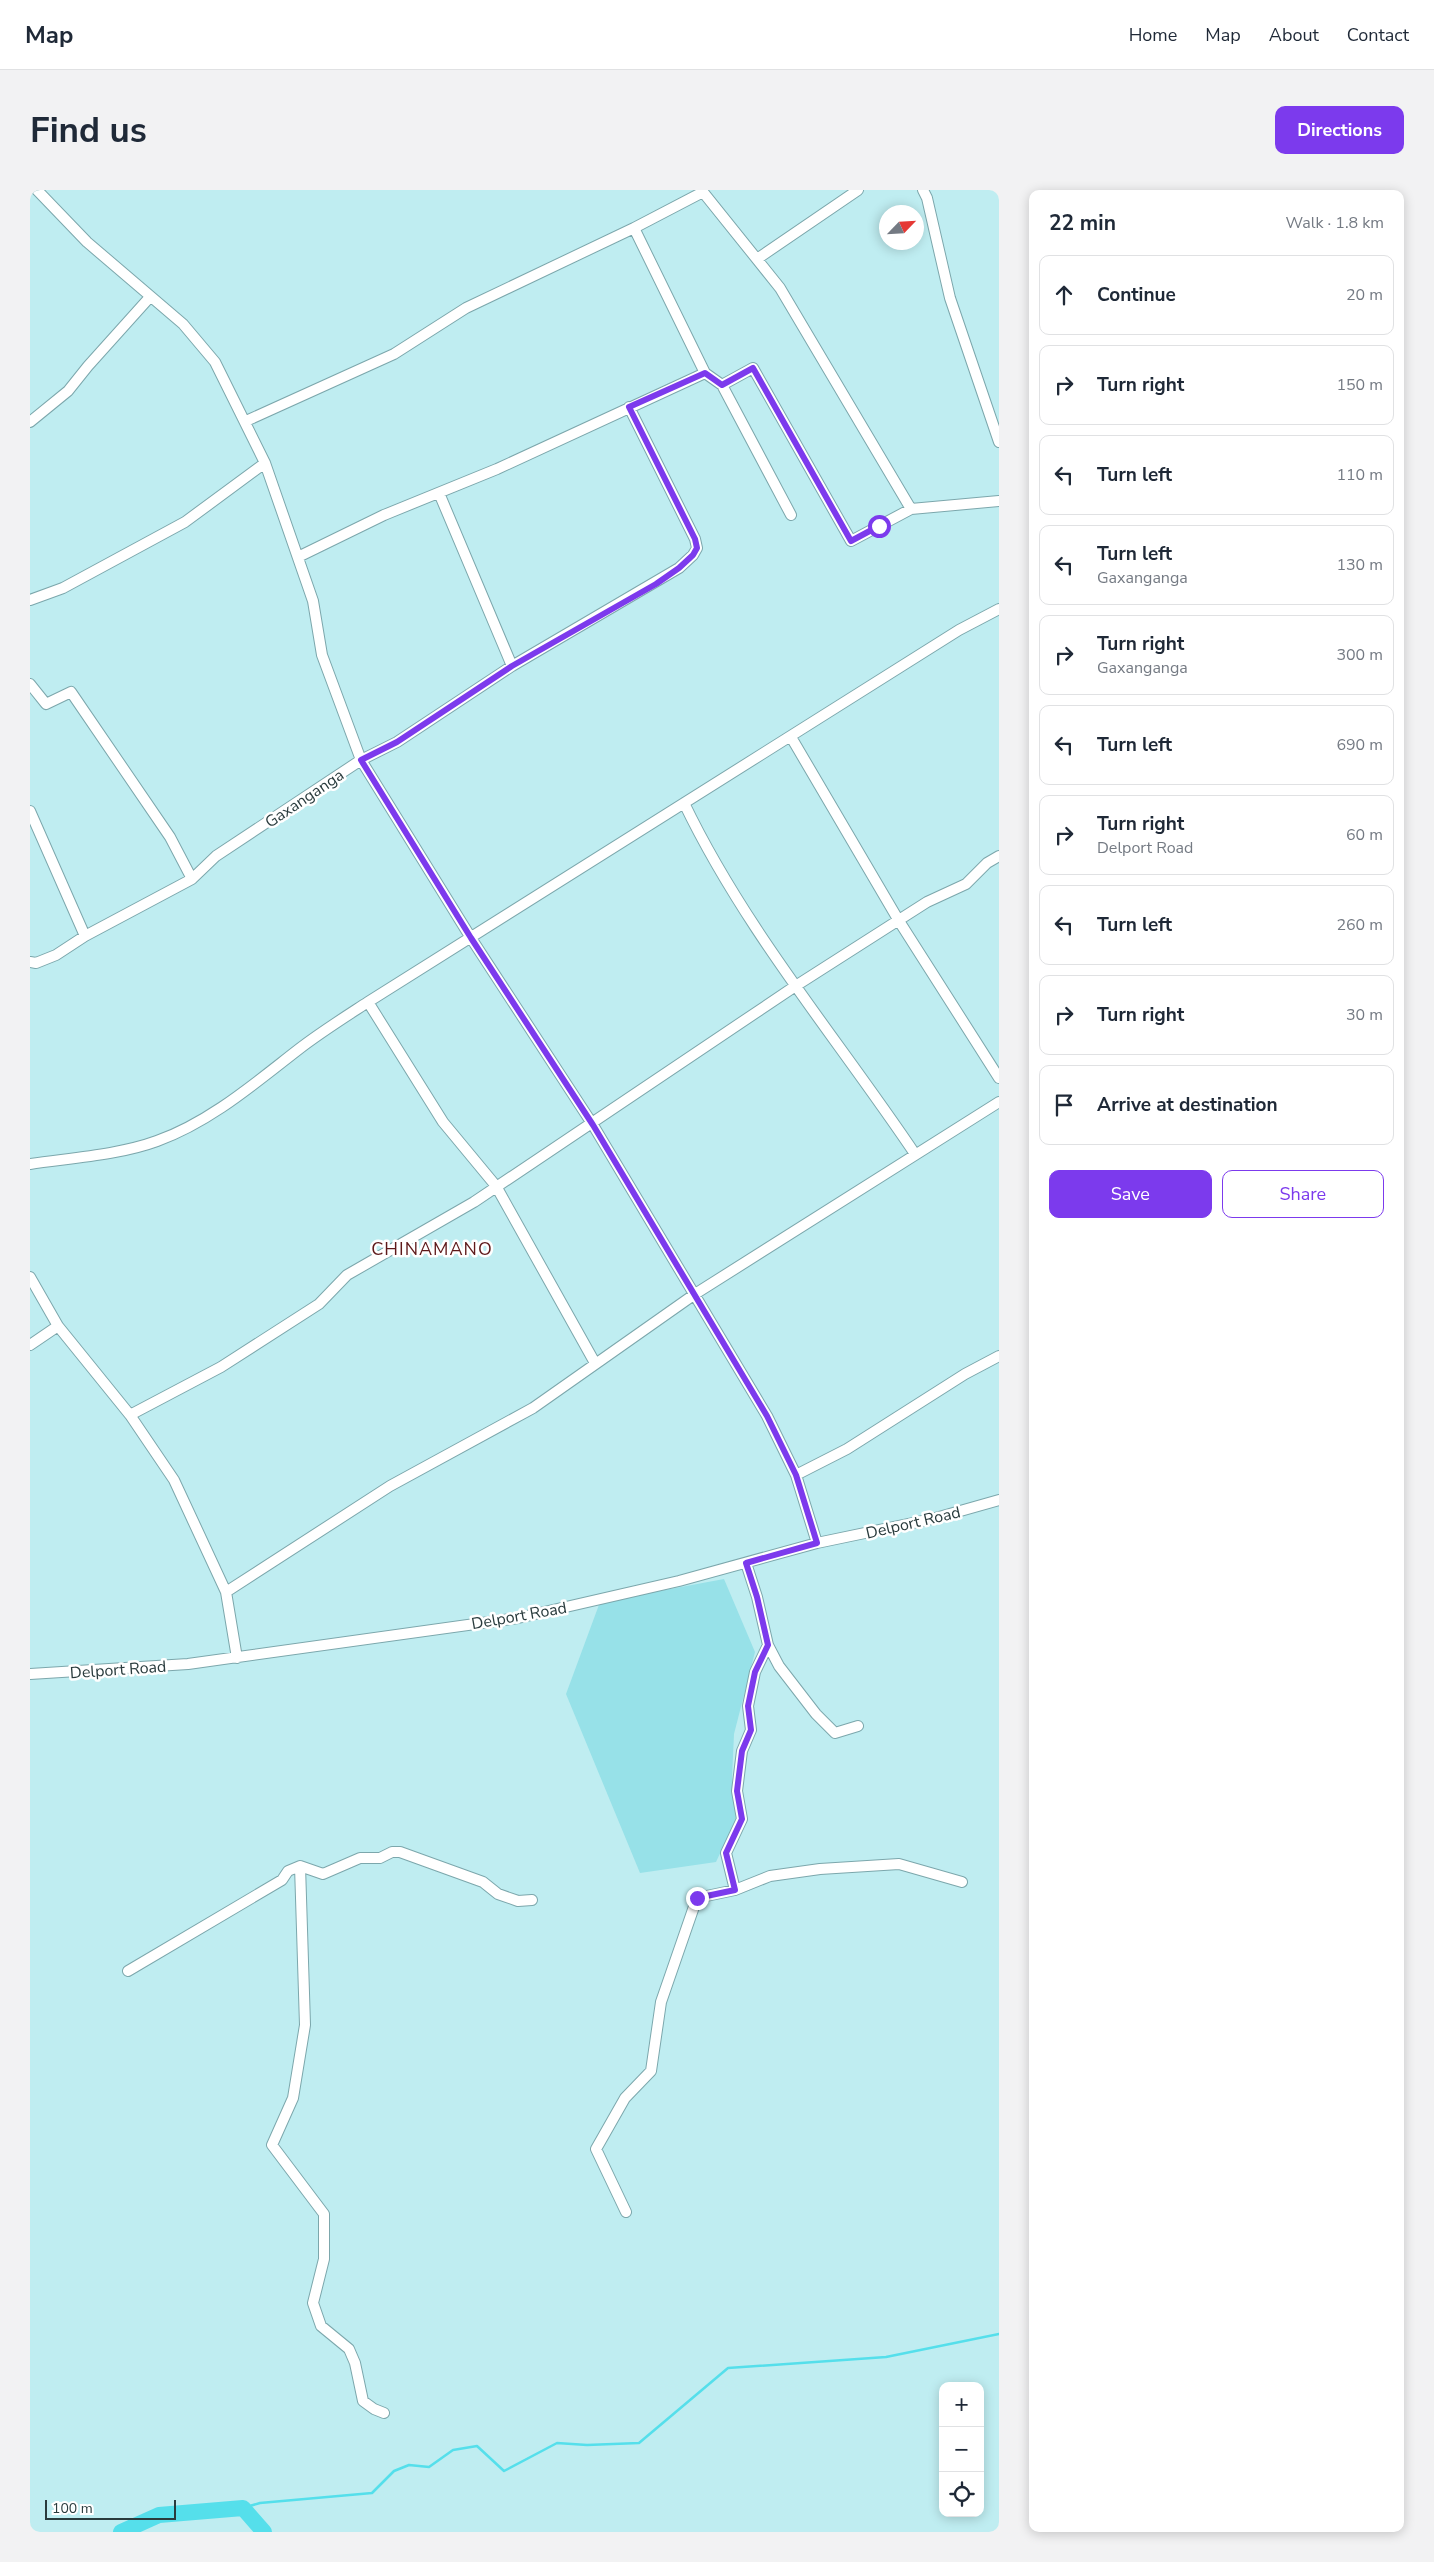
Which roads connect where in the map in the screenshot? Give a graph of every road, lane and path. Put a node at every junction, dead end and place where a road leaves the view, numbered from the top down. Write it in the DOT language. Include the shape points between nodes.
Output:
graph roads {
  1 [pos="37,190"];
  2 [pos="858,190"];
  3 [pos="923,190"];
  4 [pos="703,191"];
  5 [pos="634,228"];
  6 [pos="757,260"];
  7 [pos="150,297"];
  8 [pos="705,373"];
  9 [pos="722,385"];
  10 [pos="629,407"];
  11 [pos="246,420"];
  12 [pos="30,422"];
  13 [pos="999,442"];
  14 [pos="265,463"];
  15 [pos="439,493"];
  16 [pos="999,501"];
  17 [pos="911,509"];
  18 [pos="791,515"];
  19 [pos="298,558"];
  20 [pos="30,600"];
  21 [pos="999,608"];
  22 [pos="512,666"];
  23 [pos="30,684"];
  24 [pos="792,737"];
  25 [pos="361,760"];
  26 [pos="684,803"];
  27 [pos="30,811"];
  28 [pos="999,856"];
  29 [pos="192,879"];
  30 [pos="899,921"];
  31 [pos="85,936"];
  32 [pos="471,938"];
  33 [pos="30,962"];
  34 [pos="794,987"];
  35 [pos="368,1002"];
  36 [pos="999,1078"];
  37 [pos="999,1102"];
  38 [pos="593,1125"];
  39 [pos="915,1154"];
  40 [pos="30,1164"];
  41 [pos="496,1186"];
  42 [pos="30,1277"];
  43 [pos="695,1294"];
  44 [pos="58,1326"];
  45 [pos="30,1346"];
  46 [pos="999,1356"];
  47 [pos="595,1363"];
  48 [pos="130,1415"];
  49 [pos="796,1475"];
  50 [pos="999,1500"];
  51 [pos="817,1543"];
  52 [pos="746,1563"];
  53 [pos="226,1592"];
  54 [pos="768,1645"];
  55 [pos="237,1658"];
  56 [pos="30,1674"];
  57 [pos="858,1726"];
  58 [pos="300,1866"];
  59 [pos="962,1882"];
  60 [pos="735,1890"];
  61 [pos="532,1900"];
  62 [pos="128,1971"];
  63 [pos="626,2212"];
  64 [pos="384,2413"];
  1 -- 7 [label="street" via="87,242"];
  2 -- 6 [label="street"];
  3 -- 13 [label="street" via="950,298"];
  4 -- 5 [label="street"];
  4 -- 6 [label="street"];
  5 -- 8 [label="street"];
  5 -- 11 [label="street" via="466,308 394,354"];
  6 -- 17 [label="street" via="780,288"];
  7 -- 11 [label="street" via="183,324 215,362"];
  7 -- 12 [label="street" via="68,392"];
  8 -- 9 [label="street"];
  8 -- 10 [label="street"];
  9 -- 17 [label="street" via="753,368 851,541"];
  9 -- 18 [label="street"];
  10 -- 15 [label="street" via="497,470"];
  10 -- 22 [label="street, Gaxanganga" via="697,548 679,568 656,584"];
  11 -- 14 [label="street"];
  14 -- 19 [label="street"];
  14 -- 20 [label="street" via="185,522 63,588"];
  15 -- 19 [label="street" via="384,515"];
  15 -- 22 [label="street"];
  16 -- 17 [label="street"];
  19 -- 25 [label="street" via="313,601 322,655"];
  21 -- 24 [label="street"];
  22 -- 25 [label="street, Gaxanganga" via="397,742"];
  23 -- 29 [label="street" via="46,704 70,692 170,837"];
  24 -- 26 [label="street"];
  24 -- 30 [label="street"];
  25 -- 29 [label="street, Gaxanganga" via="216,856"];
  25 -- 32 [label="street"];
  26 -- 32 [label="street"];
  26 -- 34 [label="street" via="702,841"];
  27 -- 31 [label="street"];
  28 -- 30 [label="street" via="966,884 927,902"];
  29 -- 31 [label="street, Gaxanganga"];
  30 -- 34 [label="street"];
  30 -- 36 [label="street"];
  31 -- 33 [label="street, Gaxanganga" via="56,955 36,963"];
  32 -- 35 [label="street"];
  32 -- 38 [label="street"];
  34 -- 38 [label="street"];
  34 -- 39 [label="street"];
  35 -- 40 [label="street" via="236,1098 190,1127 156,1142"];
  35 -- 41 [label="street" via="443,1122"];
  37 -- 39 [label="street"];
  38 -- 41 [label="street"];
  38 -- 43 [label="street"];
  39 -- 43 [label="street"];
  41 -- 47 [label="street"];
  41 -- 48 [label="street" via="347,1275 319,1304 221,1367"];
  42 -- 44 [label="street"];
  43 -- 47 [label="street"];
  43 -- 49 [label="street" via="767,1416"];
  44 -- 45 [label="street"];
  44 -- 48 [label="street"];
  46 -- 49 [label="street" via="847,1449"];
  47 -- 53 [label="street" via="516,1418 390,1486"];
  48 -- 53 [label="street" via="174,1480"];
  49 -- 51 [label="street"];
  50 -- 51 [label="street, Delport Road" via="932,1519"];
  51 -- 52 [label="street, Delport Road"];
  52 -- 54 [label="street"];
  52 -- 55 [label="street, Delport Road" via="518,1618"];
  53 -- 55 [label="street"];
  54 -- 57 [label="street" via="784,1672 835,1733"];
  54 -- 60 [label="street" via="755,1672 748,1706 751,1730 742,1751 737,1791 742,1819 726,1853"];
  55 -- 56 [label="street, Delport Road"];
  58 -- 61 [label="street" via="323,1874 360,1858 380,1858 400,1852 483,1882 498,1894 518,1901"];
  58 -- 62 [label="street" via="288,1871 282,1880"];
  58 -- 64 [label="street" via="305,2025 293,2098 272,2144 324,2214 324,2259 313,2303 321,2326 348,2349 355,2363 363,2401"];
  59 -- 60 [label="street" via="899,1864 770,1876"];
  60 -- 63 [label="street" via="697,1898 661,2002 651,2071 625,2098 596,2149"];
}
